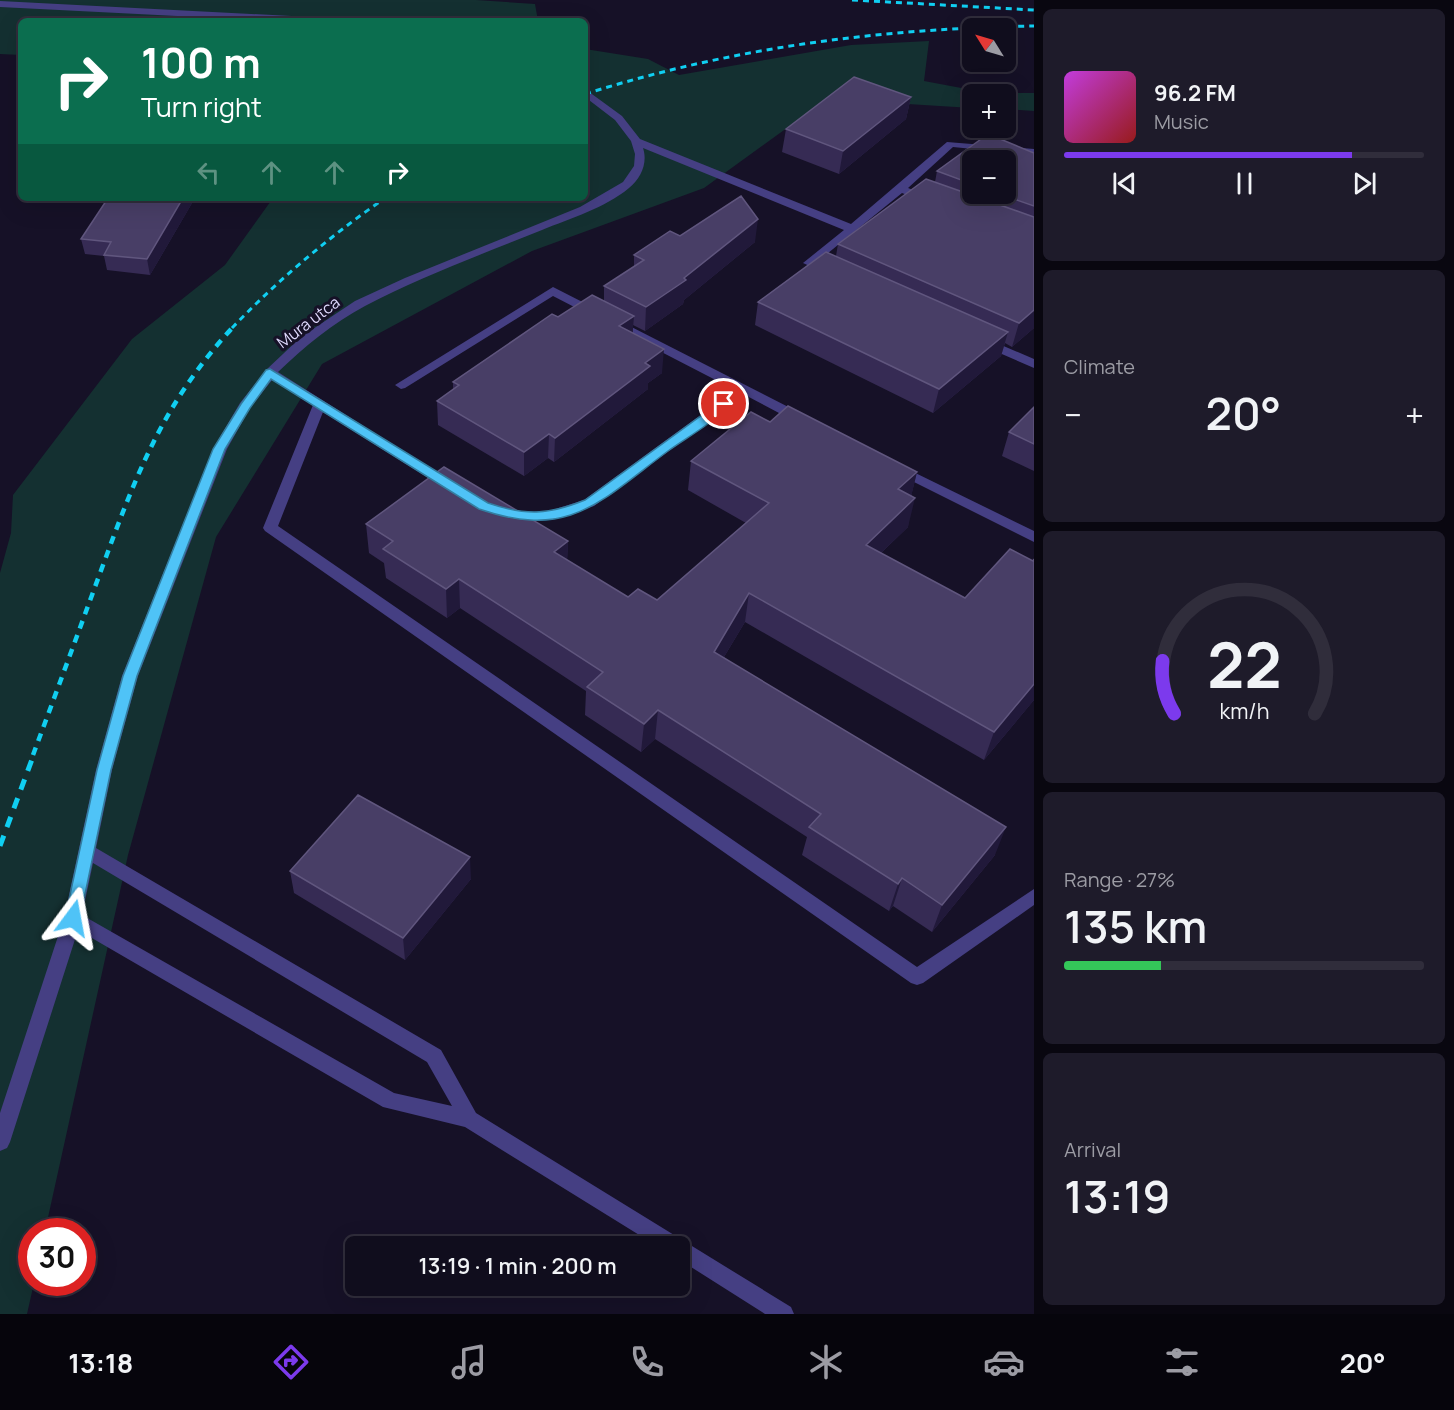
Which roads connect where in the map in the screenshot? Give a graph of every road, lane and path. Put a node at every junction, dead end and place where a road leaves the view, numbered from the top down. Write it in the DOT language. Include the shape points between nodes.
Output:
graph roads {
  1 [pos="0,4"];
  2 [pos="254,18"];
  3 [pos="588,94"];
  4 [pos="636,141"];
  5 [pos="1034,152"];
  6 [pos="901,189"];
  7 [pos="934,201"];
  8 [pos="852,229"];
  9 [pos="841,278"];
  10 [pos="970,335"];
  11 [pos="1034,364"];
  12 [pos="270,373"];
  13 [pos="401,385"];
  14 [pos="743,390"];
  15 [pos="319,405"];
  16 [pos="816,427"];
  17 [pos="888,464"];
  18 [pos="464,494"];
  19 [pos="492,509"];
  20 [pos="1034,537"];
  21 [pos="88,852"];
  22 [pos="1034,896"];
  23 [pos="73,918"];
  24 [pos="469,1119"];
  25 [pos="0,1142"];
  26 [pos="659,1236"];
  27 [pos="690,1255"];
  28 [pos="784,1314"];
  1 -- 2 [label="street"];
  3 -- 4 [label="street" via="619,119"];
  4 -- 8 [label="street"];
  4 -- 12 [label="street, Mura utca" via="640,166 631,180 612,195 359,304 305,340"];
  5 -- 6 [label="street" via="951,144"];
  6 -- 7 [label="street"];
  6 -- 8 [label="street"];
  8 -- 9 [label="street" via="809,263"];
  10 -- 11 [label="street"];
  12 -- 15 [label="street"];
  12 -- 21 [label="street, Mura utca" via="219,449 130,676 104,770"];
  13 -- 14 [label="street" via="553,291"];
  14 -- 16 [label="street"];
  14 -- 19 [label="street" via="589,503 564,514 537,518"];
  15 -- 18 [label="street"];
  15 -- 22 [label="street" via="270,528 917,977"];
  17 -- 20 [label="street"];
  21 -- 23 [label="street, Mura utca"];
  21 -- 24 [label="street" via="434,1056"];
  23 -- 24 [label="street" via="390,1101"];
  23 -- 25 [label="street, Mura utca"];
  24 -- 26 [label="street"];
  27 -- 28 [label="street"];
}
